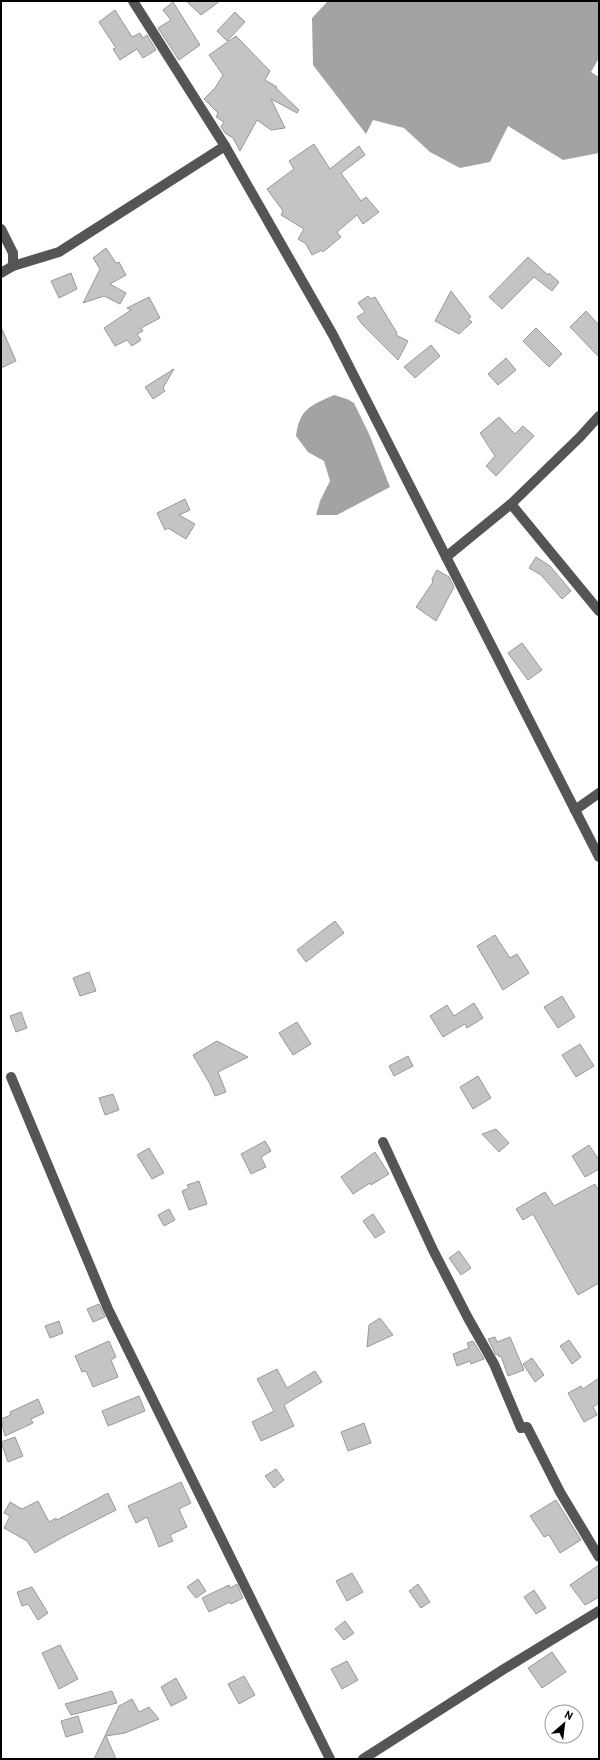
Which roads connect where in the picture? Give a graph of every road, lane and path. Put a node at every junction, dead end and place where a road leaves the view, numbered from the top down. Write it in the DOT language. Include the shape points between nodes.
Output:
graph roads {
  1 [pos="133,1"];
  2 [pos="225,146"];
  3 [pos="1,229"];
  4 [pos="13,266"];
  5 [pos="1,273"];
  6 [pos="599,416"];
  7 [pos="511,504"];
  8 [pos="446,557"];
  9 [pos="599,611"];
  10 [pos="599,793"];
  11 [pos="575,810"];
  12 [pos="599,857"];
  13 [pos="11,1077"];
  14 [pos="383,1142"];
  15 [pos="599,1557"];
  16 [pos="599,1611"];
  17 [pos="330,1759"];
  18 [pos="363,1759"];
  1 -- 2 [label="street"];
  2 -- 4 [label="street" via="59,252"];
  2 -- 8 [label="street" via="333,335"];
  3 -- 4 [label="street" via="13,253"];
  4 -- 5 [label="street"];
  6 -- 7 [label="street"];
  7 -- 8 [label="street"];
  7 -- 9 [label="street"];
  8 -- 11 [label="street"];
  10 -- 11 [label="street"];
  11 -- 12 [label="street"];
  13 -- 17 [label="street" via="108,1309"];
  14 -- 15 [label="street" via="433,1250 494,1364 521,1428 527,1426 560,1492"];
  16 -- 18 [label="street"];
}
